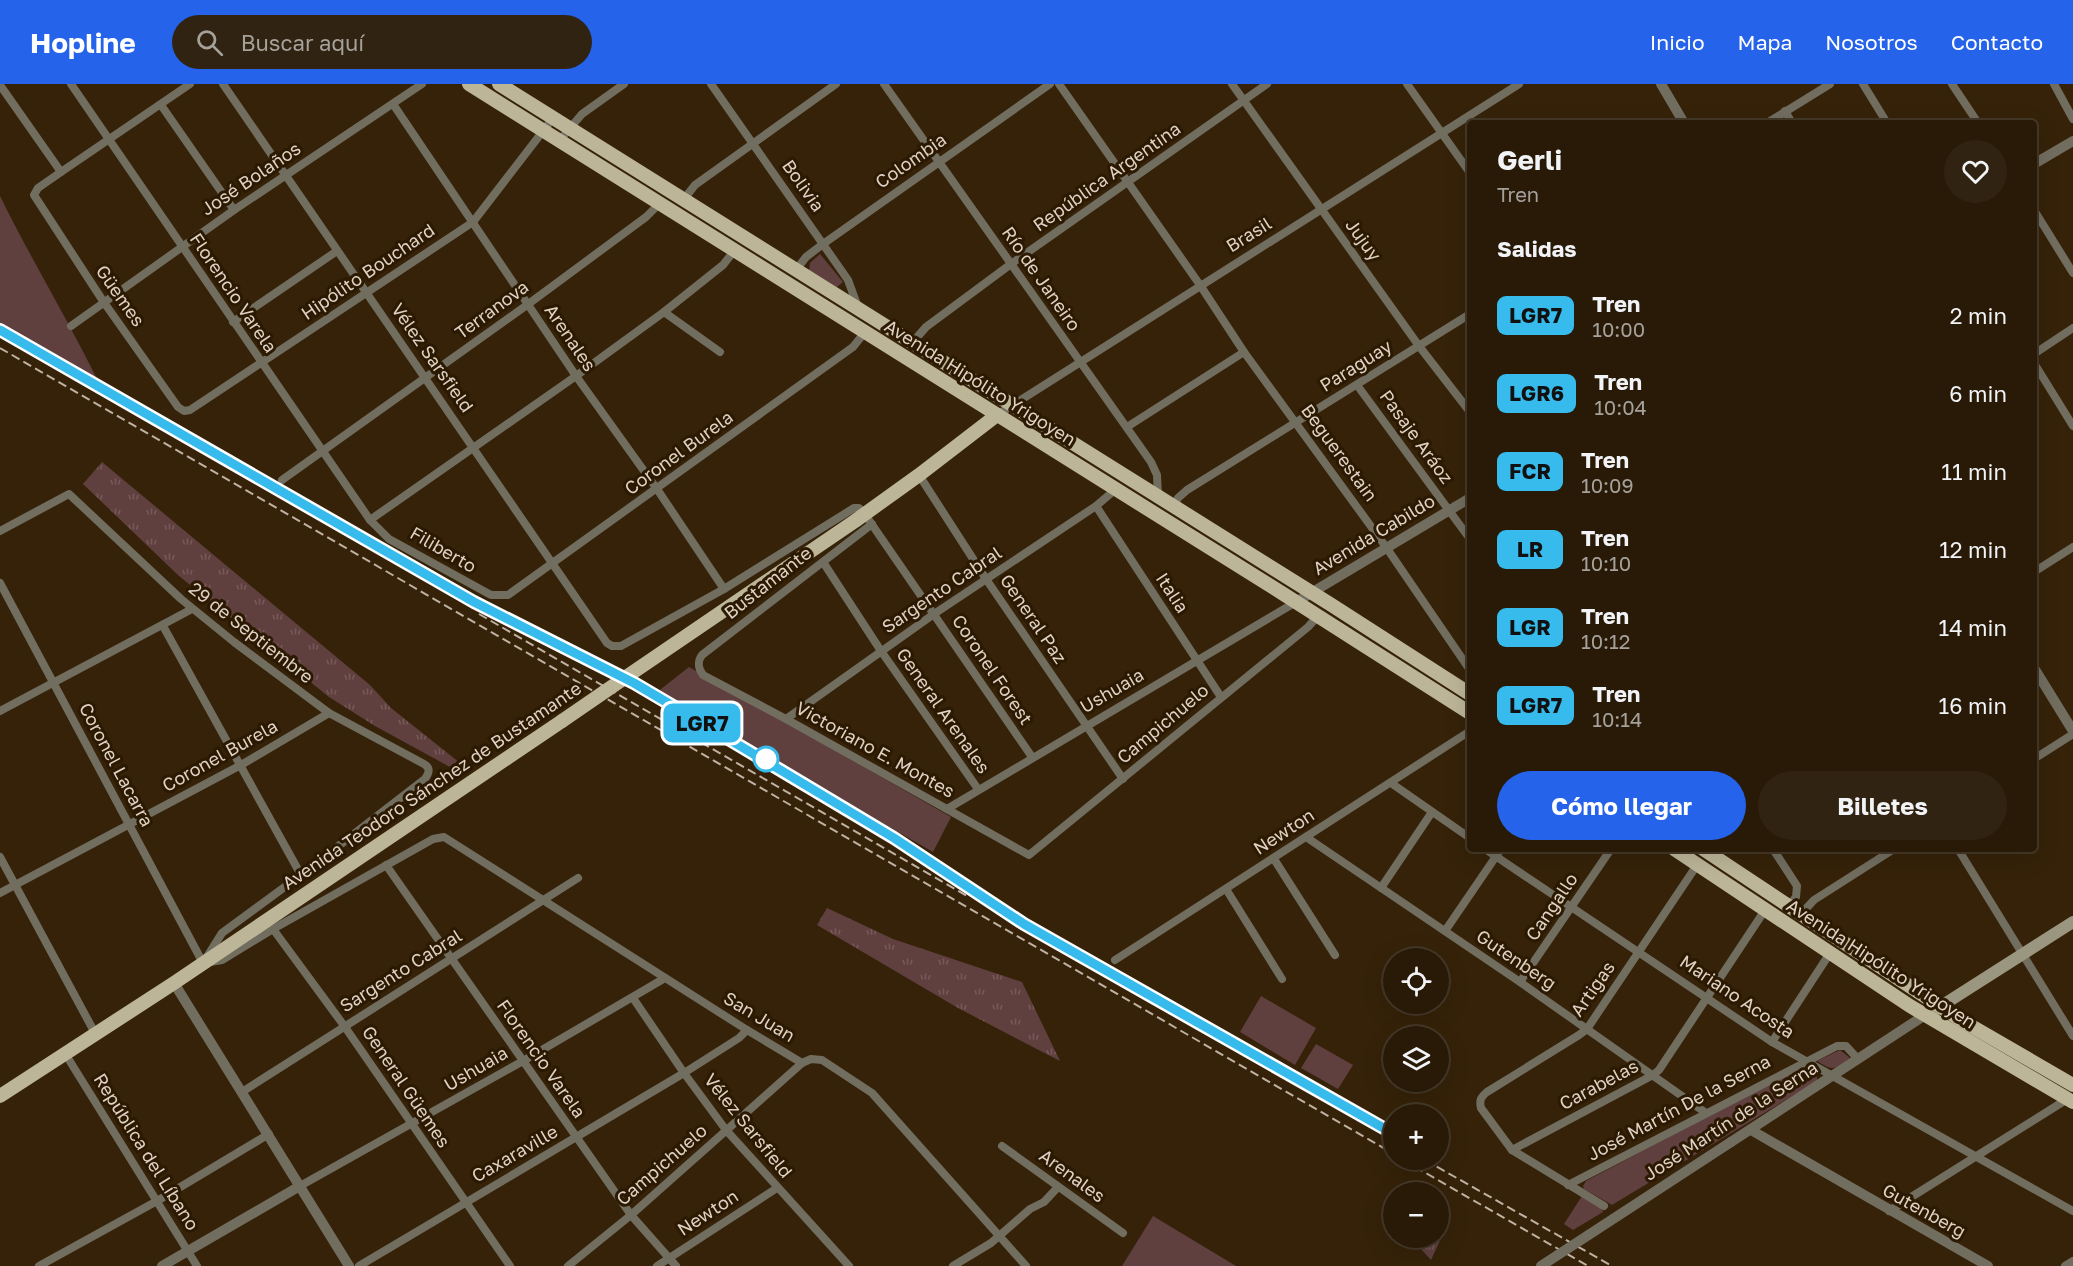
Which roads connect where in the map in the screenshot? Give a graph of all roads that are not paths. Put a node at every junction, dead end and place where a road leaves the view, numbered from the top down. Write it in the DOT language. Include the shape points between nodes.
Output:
graph roads {
  1 [pos="71,84"];
  2 [pos="190,84"];
  3 [pos="223,84"];
  4 [pos="422,84"];
  5 [pos="469,84"];
  6 [pos="500,84"];
  7 [pos="624,84"];
  8 [pos="711,84"];
  9 [pos="836,84"];
  10 [pos="884,84"];
  11 [pos="1050,84"];
  12 [pos="1059,84"];
  13 [pos="1232,84"];
  14 [pos="1267,84"];
  15 [pos="1407,84"];
  16 [pos="1519,84"];
  17 [pos="1661,84"];
  18 [pos="1830,84"];
  19 [pos="1863,84"];
  20 [pos="1952,84"];
  21 [pos="2054,84"];
  22 [pos="0,85"];
  23 [pos="516,88"];
  24 [pos="1244,100"];
  25 [pos="393,104"];
  26 [pos="161,105"];
  27 [pos="1785,111"];
  28 [pos="553,117"];
  29 [pos="2073,119"];
  30 [pos="1682,120"];
  31 [pos="1772,120"];
  32 [pos="1790,120"];
  33 [pos="1885,120"];
  34 [pos="1976,120"];
  35 [pos="569,127"];
  36 [pos="543,131"];
  37 [pos="1442,134"];
  38 [pos="108,139"];
  39 [pos="559,141"];
  40 [pos="2073,141"];
  41 [pos="753,143"];
  42 [pos="939,162"];
  43 [pos="2037,162"];
  44 [pos="1467,169"];
  45 [pos="61,171"];
  46 [pos="285,176"];
  47 [pos="1128,183"];
  48 [pos="684,199"];
  49 [pos="659,204"];
  50 [pos="1320,209"];
  51 [pos="234,210"];
  52 [pos="2037,215"];
  53 [pos="473,222"];
  54 [pos="823,244"];
  55 [pos="181,247"];
  56 [pos="337,251"];
  57 [pos="734,251"];
  58 [pos="1011,264"];
  59 [pos="796,270"];
  60 [pos="2073,273"];
  61 [pos="1200,285"];
  62 [pos="366,292"];
  63 [pos="103,302"];
  64 [pos="527,305"];
  65 [pos="859,310"];
  66 [pos="664,312"];
  67 [pos="1467,316"];
  68 [pos="233,322"];
  69 [pos="71,326"];
  70 [pos="2073,328"];
  71 [pos="865,332"];
  72 [pos="912,344"];
  73 [pos="1419,346"];
  74 [pos="720,352"];
  75 [pos="1244,352"];
  76 [pos="2037,352"];
  77 [pos="1079,361"];
  78 [pos="261,363"];
  79 [pos="2037,368"];
  80 [pos="576,376"];
  81 [pos="425,378"];
  82 [pos="1357,385"];
  83 [pos="1010,405"];
  84 [pos="1467,408"];
  85 [pos="184,411"];
  86 [pos="997,415"];
  87 [pos="1297,423"];
  88 [pos="2073,426"];
  89 [pos="1126,427"];
  90 [pos="473,447"];
  91 [pos="322,451"];
  92 [pos="919,475"];
  93 [pos="282,480"];
  94 [pos="657,489"];
  95 [pos="1116,489"];
  96 [pos="1158,498"];
  97 [pos="1467,500"];
  98 [pos="1096,506"];
  99 [pos="1173,507"];
  100 [pos="1449,510"];
  101 [pos="868,518"];
  102 [pos="370,520"];
  103 [pos="0,531"];
  104 [pos="1467,535"];
  105 [pos="1386,547"];
  106 [pos="2073,547"];
  107 [pos="823,562"];
  108 [pos="553,563"];
  109 [pos="2037,570"];
  110 [pos="986,579"];
  111 [pos="0,583"];
  112 [pos="724,589"];
  113 [pos="1311,593"];
  114 [pos="507,595"];
  115 [pos="1296,602"];
  116 [pos="192,609"];
  117 [pos="934,614"];
  118 [pos="1318,616"];
  119 [pos="163,626"];
  120 [pos="881,651"];
  121 [pos="1195,661"];
  122 [pos="1467,666"];
  123 [pos="2037,673"];
  124 [pos="703,675"];
  125 [pos="53,683"];
  126 [pos="1467,692"];
  127 [pos="1221,697"];
  128 [pos="0,711"];
  129 [pos="1467,711"];
  130 [pos="329,713"];
  131 [pos="786,719"];
  132 [pos="1086,726"];
  133 [pos="2073,732"];
  134 [pos="1467,733"];
  135 [pos="1032,757"];
  136 [pos="2037,757"];
  137 [pos="241,765"];
  138 [pos="1123,779"];
  139 [pos="1391,783"];
  140 [pos="978,789"];
  141 [pos="947,809"];
  142 [pos="1432,812"];
  143 [pos="128,824"];
  144 [pos="1467,836"];
  145 [pos="1306,837"];
  146 [pos="1609,852"];
  147 [pos="1678,852"];
  148 [pos="1708,852"];
  149 [pos="1775,852"];
  150 [pos="1889,852"];
  151 [pos="1960,852"];
  152 [pos="1499,853"];
  153 [pos="1029,855"];
  154 [pos="0,857"];
  155 [pos="1274,859"];
  156 [pos="386,865"];
  157 [pos="1697,865"];
  158 [pos="301,875"];
  159 [pos="578,878"];
  160 [pos="15,885"];
  161 [pos="1381,888"];
  162 [pos="1226,889"];
  163 [pos="0,893"];
  164 [pos="544,901"];
  165 [pos="1789,906"];
  166 [pos="1572,907"];
  167 [pos="1765,910"];
  168 [pos="1801,914"];
  169 [pos="2073,922"];
  170 [pos="273,929"];
  171 [pos="1445,931"];
  172 [pos="1640,952"];
  173 [pos="1830,953"];
  174 [pos="1335,955"];
  175 [pos="2024,955"];
  176 [pos="451,959"];
  177 [pos="1115,960"];
  178 [pos="203,963"];
  179 [pos="665,978"];
  180 [pos="1282,979"];
  181 [pos="1520,982"];
  182 [pos="174,983"];
  183 [pos="633,998"];
  184 [pos="1707,998"];
  185 [pos="1941,1007"];
  186 [pos="1925,1015"];
  187 [pos="345,1027"];
  188 [pos="1587,1029"];
  189 [pos="747,1030"];
  190 [pos="96,1035"];
  191 [pos="2073,1036"];
  192 [pos="1772,1042"];
  193 [pos="66,1055"];
  194 [pos="1858,1059"];
  195 [pos="523,1061"];
  196 [pos="1806,1061"];
  197 [pos="802,1063"];
  198 [pos="684,1073"];
  199 [pos="1653,1075"];
  200 [pos="1833,1076"];
  201 [pos="2073,1085"];
  202 [pos="243,1092"];
  203 [pos="0,1096"];
  204 [pos="2071,1099"];
  205 [pos="1706,1113"];
  206 [pos="411,1125"];
  207 [pos="726,1130"];
  208 [pos="1751,1130"];
  209 [pos="269,1134"];
  210 [pos="575,1137"];
  211 [pos="1002,1146"];
  212 [pos="1512,1150"];
  213 [pos="1976,1156"];
  214 [pos="1568,1185"];
  215 [pos="300,1186"];
  216 [pos="1058,1187"];
  217 [pos="777,1188"];
  218 [pos="157,1201"];
  219 [pos="465,1202"];
  220 [pos="1604,1206"];
  221 [pos="1889,1211"];
  222 [pos="2073,1211"];
  223 [pos="631,1215"];
  224 [pos="1123,1233"];
  225 [pos="999,1236"];
  226 [pos="188,1250"];
  227 [pos="669,1258"];
  228 [pos="2073,1261"];
  229 [pos="39,1266"];
  230 [pos="162,1266"];
  231 [pos="197,1266"];
  232 [pos="349,1266"];
  233 [pos="358,1266"];
  234 [pos="510,1266"];
  235 [pos="568,1266"];
  236 [pos="657,1266"];
  237 [pos="676,1266"];
  238 [pos="849,1266"];
  239 [pos="953,1266"];
  240 [pos="1026,1266"];
  241 [pos="1542,1266"];
  242 [pos="1988,1266"];
  243 [pos="2065,1266"];
  1 -- 38 [label="street, Florencio Varela"];
  2 -- 26 [label="street"];
  3 -- 46 [label="street, Vélez Sarsfield"];
  4 -- 25 [label="street, José Bolaños"];
  5 -- 36 [label="main road, Avenida Hipólito Yrigoyen"];
  6 -- 23 [label="main road, Avenida Hipólito Yrigoyen"];
  7 -- 35 [label="street"];
  8 -- 41 [label="street, Bolivia"];
  9 -- 41 [label="street"];
  10 -- 42 [label="street, Río de Janeiro"];
  11 -- 42 [label="street, Colombia"];
  12 -- 47 [label="street, Beguerestain"];
  13 -- 24 [label="street, Jujuy"];
  14 -- 24 [label="street, República Argentina"];
  15 -- 37 [label="street"];
  16 -- 37 [label="street, Brasil"];
  17 -- 30 [label="street"];
  18 -- 27 [label="street"];
  19 -- 33 [label="street"];
  20 -- 34 [label="street"];
  21 -- 29 [label="street"];
  22 -- 45 [label="street"];
  23 -- 28 [label="main road, Avenida Hipólito Yrigoyen"];
  24 -- 47 [label="street, República Argentina"];
  24 -- 50 [label="street, Jujuy"];
  25 -- 46 [label="street, José Bolaños"];
  25 -- 53 [label="street, Arenales"];
  26 -- 38 [label="street"];
  26 -- 51 [label="street"];
  27 -- 31 [label="street"];
  27 -- 32 [label="street"];
  28 -- 35 [label="main road, Avenida Hipólito Yrigoyen"];
  28 -- 36 [label="street, Hipólito Bouchard"];
  35 -- 39 [label="street"];
  35 -- 48 [label="main road, Avenida Hipólito Yrigoyen"];
  36 -- 39 [label="main road, Avenida Hipólito Yrigoyen"];
  36 -- 53 [label="street, Hipólito Bouchard"];
  37 -- 44 [label="street"];
  37 -- 50 [label="street, Brasil"];
  38 -- 45 [label="street"];
  38 -- 55 [label="street, Florencio Varela"];
  39 -- 49 [label="main road, Avenida Hipólito Yrigoyen"];
  40 -- 43 [label="street"];
  41 -- 48 [label="street" via="695,185"];
  41 -- 54 [label="street, Bolivia"];
  42 -- 54 [label="street, Colombia"];
  42 -- 58 [label="street, Río de Janeiro"];
  45 -- 63 [label="street, Güemes" via="34,195"];
  46 -- 51 [label="street, José Bolaños"];
  46 -- 56 [label="street, Vélez Sarsfield"];
  47 -- 58 [label="street, República Argentina"];
  47 -- 61 [label="street, Beguerestain"];
  48 -- 59 [label="main road, Avenida Hipólito Yrigoyen"];
  49 -- 57 [label="main road, Avenida Hipólito Yrigoyen"];
  49 -- 64 [label="street, Terranova"];
  50 -- 61 [label="street, Brasil"];
  50 -- 73 [label="street, Jujuy"];
  51 -- 55 [label="street, José Bolaños"];
  52 -- 60 [label="street"];
  53 -- 62 [label="street, Hipólito Bouchard"];
  53 -- 64 [label="street, Arenales"];
  54 -- 59 [label="street, Colombia"];
  54 -- 65 [label="street, Bolivia" via="848,279"];
  55 -- 63 [label="street, José Bolaños"];
  55 -- 68 [label="street, Florencio Varela"];
  56 -- 62 [label="street, Vélez Sarsfield"];
  56 -- 68 [label="street"];
  57 -- 66 [label="street" via="723,265"];
  57 -- 71 [label="main road, Avenida Hipólito Yrigoyen"];
  58 -- 72 [label="street, República Argentina" via="926,327"];
  58 -- 77 [label="street, Río de Janeiro"];
  59 -- 65 [label="main road, Avenida Hipólito Yrigoyen"];
  61 -- 75 [label="street, Beguerestain"];
  61 -- 77 [label="street, Brasil"];
  62 -- 78 [label="street, Hipólito Bouchard"];
  62 -- 81 [label="street, Vélez Sarsfield"];
  63 -- 69 [label="street, José Bolaños"];
  63 -- 85 [label="street, Güemes"];
  64 -- 80 [label="street, Arenales"];
  64 -- 81 [label="street, Terranova"];
  65 -- 72 [label="main road, Avenida Hipólito Yrigoyen"];
  66 -- 74 [label="street"];
  66 -- 80 [label="street"];
  67 -- 73 [label="street, Paraguay"];
  68 -- 78 [label="street, Florencio Varela"];
  70 -- 76 [label="street"];
  71 -- 86 [label="main road, Avenida Hipólito Yrigoyen"];
  71 -- 94 [label="street, Coronel Burela" via="853,347"];
  72 -- 83 [label="main road, Avenida Hipólito Yrigoyen"];
  73 -- 82 [label="street, Paraguay"];
  73 -- 84 [label="street, Jujuy"];
  75 -- 87 [label="street, Beguerestain"];
  75 -- 89 [label="street"];
  77 -- 83 [label="street, Brasil"];
  77 -- 89 [label="street, Río de Janeiro"];
  78 -- 85 [label="street, Hipólito Bouchard"];
  78 -- 91 [label="street, Florencio Varela"];
  79 -- 88 [label="street"];
  80 -- 90 [label="street"];
  80 -- 94 [label="street, Arenales"];
  81 -- 90 [label="street, Vélez Sarsfield"];
  81 -- 91 [label="street, Terranova"];
  82 -- 87 [label="street, Paraguay"];
  82 -- 100 [label="street, Pasaje Aráoz"];
  83 -- 86 [label="street, Brasil"];
  83 -- 96 [label="main road, Avenida Hipólito Yrigoyen"];
  86 -- 92 [label="main road, Avenida Teodoro Sánchez de Bustamante"];
  86 -- 95 [label="main road, Avenida Hipólito Yrigoyen"];
  87 -- 99 [label="street, Paraguay" via="1187,490"];
  87 -- 105 [label="street, Beguerestain"];
  89 -- 96 [label="street, Río de Janeiro" via="1151,462 1157,476"];
  90 -- 102 [label="street"];
  90 -- 108 [label="street, Vélez Sarsfield"];
  91 -- 93 [label="street, Terranova"];
  91 -- 102 [label="street, Florencio Varela"];
  92 -- 101 [label="main road, Avenida Teodoro Sánchez de Bustamante"];
  92 -- 110 [label="street, General Paz"];
  94 -- 108 [label="street, Coronel Burela"];
  94 -- 112 [label="street, Arenales"];
  95 -- 98 [label="street, Sargento Cabral"];
  95 -- 115 [label="main road, Avenida Hipólito Yrigoyen"];
  96 -- 99 [label="main road, Avenida Hipólito Yrigoyen"];
  97 -- 100 [label="street, Avenida Cabildo"];
  98 -- 110 [label="street, Sargento Cabral"];
  98 -- 121 [label="street, Italia"];
  99 -- 113 [label="main road, Avenida Hipólito Yrigoyen"];
  100 -- 104 [label="street, Pasaje Aráoz"];
  100 -- 105 [label="street, Avenida Cabildo"];
  101 -- 107 [label="street, Bustamante"];
  101 -- 112 [label="street" via="854,508"];
  101 -- 117 [label="street, Coronel Forest"];
  101 -- 178 [label="main road, Avenida Teodoro Sánchez de Bustamante, bridge" via="855,521"];
  102 -- 114 [label="street, Filiberto" via="389,539 484,593"];
  103 -- 116 [label="street, 29 de Septiembre" via="69,494"];
  105 -- 113 [label="street, Avenida Cabildo"];
  105 -- 122 [label="street, Beguerestain"];
  106 -- 109 [label="street"];
  107 -- 120 [label="street, General Arenales"];
  107 -- 124 [label="street, Bustamante" via="702,655 698,665"];
  108 -- 112 [label="street, Vélez Sarsfield" via="607,643 617,647"];
  108 -- 114 [label="street, Coronel Burela"];
  110 -- 117 [label="street, Sargento Cabral"];
  110 -- 132 [label="street, General Paz"];
  111 -- 125 [label="street, Coronel Lacarra"];
  113 -- 115 [label="street, Avenida Cabildo"];
  113 -- 126 [label="main road, Avenida Hipólito Yrigoyen"];
  115 -- 118 [label="main road, Avenida Hipólito Yrigoyen"];
  115 -- 121 [label="street, Ushuaia"];
  116 -- 119 [label="street"];
  116 -- 130 [label="street, 29 de Septiembre"];
  117 -- 120 [label="street, Sargento Cabral"];
  117 -- 135 [label="street, Coronel Forest"];
  118 -- 127 [label="street, Campichuelo"];
  118 -- 129 [label="main road, Avenida Hipólito Yrigoyen"];
  119 -- 125 [label="street"];
  119 -- 137 [label="street"];
  120 -- 131 [label="street, Sargento Cabral"];
  120 -- 140 [label="street, General Arenales"];
  121 -- 127 [label="street, Italia"];
  121 -- 132 [label="street, Ushuaia"];
  123 -- 133 [label="street"];
  124 -- 131 [label="street, Victoriano E. Montes"];
  125 -- 128 [label="street"];
  125 -- 143 [label="street, Coronel Lacarra"];
  127 -- 138 [label="street, Campichuelo"];
  130 -- 137 [label="street, Coronel Burela"];
  130 -- 158 [label="street, 29 de Septiembre" via="424,764 429,773"];
  131 -- 141 [label="street, Victoriano E. Montes"];
  132 -- 135 [label="street, Ushuaia"];
  132 -- 138 [label="street, General Paz"];
  133 -- 136 [label="street"];
  134 -- 139 [label="street, Newton"];
  135 -- 140 [label="street, Ushuaia"];
  137 -- 143 [label="street, Coronel Burela"];
  137 -- 158 [label="street"];
  138 -- 153 [label="street, Campichuelo"];
  139 -- 142 [label="street"];
  139 -- 145 [label="street, Newton"];
  140 -- 141 [label="street, Ushuaia"];
  141 -- 153 [label="street, Victoriano E. Montes"];
  142 -- 144 [label="street"];
  142 -- 161 [label="street"];
  143 -- 160 [label="street, Coronel Burela"];
  143 -- 178 [label="street, Coronel Lacarra"];
  145 -- 155 [label="street, Newton"];
  145 -- 161 [label="street, Gutenberg"];
  146 -- 166 [label="street, Cangallo"];
  147 -- 157 [label="main road, Avenida Hipólito Yrigoyen"];
  148 -- 165 [label="main road, Avenida Hipólito Yrigoyen"];
  149 -- 165 [label="street" via="1797,886 1796,897"];
  150 -- 168 [label="street" via="1814,900"];
  151 -- 175 [label="street"];
  152 -- 166 [label="street, Mariano Acosta"];
  152 -- 171 [label="street"];
  154 -- 160 [label="street"];
  155 -- 162 [label="street, Newton"];
  155 -- 174 [label="street"];
  156 -- 164 [label="street, San Juan" via="433,838 444,837"];
  156 -- 170 [label="street"];
  156 -- 176 [label="street, Florencio Varela"];
  157 -- 167 [label="main road, Avenida Hipólito Yrigoyen"];
  157 -- 172 [label="street, Artigas"];
  158 -- 178 [label="street" via="222,933"];
  159 -- 164 [label="street, Sargento Cabral"];
  160 -- 163 [label="street, Coronel Burela"];
  160 -- 190 [label="street"];
  161 -- 171 [label="street, Gutenberg"];
  162 -- 177 [label="street, Newton"];
  162 -- 180 [label="street"];
  164 -- 176 [label="street, Sargento Cabral"];
  164 -- 179 [label="street, San Juan"];
  165 -- 168 [label="main road, Avenida Hipólito Yrigoyen"];
  166 -- 172 [label="street, Mariano Acosta"];
  166 -- 181 [label="street, Cangallo"];
  167 -- 173 [label="main road, Avenida Hipólito Yrigoyen"];
  167 -- 184 [label="street, Carabelas"];
  168 -- 185 [label="main road, Avenida Hipólito Yrigoyen"];
  169 -- 175 [label="main road, José Martín de la Serna"];
  170 -- 178 [label="street" via="222,960"];
  170 -- 187 [label="street, General Güemes"];
  171 -- 181 [label="street, Gutenberg"];
  172 -- 184 [label="street, Mariano Acosta"];
  172 -- 188 [label="street, Artigas"];
  173 -- 186 [label="main road, Avenida Hipólito Yrigoyen"];
  173 -- 192 [label="street"];
  175 -- 185 [label="main road, José Martín de la Serna"];
  175 -- 191 [label="street"];
  176 -- 187 [label="street, Sargento Cabral"];
  176 -- 195 [label="street, Florencio Varela"];
  178 -- 182 [label="main road, Avenida Teodoro Sánchez de Bustamante"];
  179 -- 183 [label="street, Ushuaia"];
  179 -- 189 [label="street, San Juan"];
  181 -- 188 [label="street, Gutenberg"];
  182 -- 190 [label="main road, Avenida Teodoro Sánchez de Bustamante"];
  182 -- 202 [label="street"];
  183 -- 195 [label="street, Ushuaia"];
  183 -- 198 [label="street, Vélez Sarsfield"];
  184 -- 192 [label="street, Mariano Acosta"];
  184 -- 199 [label="street, Carabelas"];
  185 -- 186 [label="main road, José Martín de la Serna"];
  185 -- 201 [label="main road, Avenida Hipólito Yrigoyen"];
  186 -- 194 [label="street, José Martín de la Serna"];
  186 -- 204 [label="main road, Avenida Hipólito Yrigoyen"];
  187 -- 202 [label="street, Sargento Cabral"];
  187 -- 206 [label="street, General Güemes"];
  188 -- 199 [label="street, Gutenberg"];
  188 -- 212 [label="street, Artigas" via="1481,1097 1481,1108"];
  189 -- 197 [label="street, San Juan"];
  189 -- 198 [label="street, Caxaraville"];
  190 -- 193 [label="main road, Avenida Teodoro Sánchez de Bustamante"];
  192 -- 196 [label="street, Mariano Acosta"];
  193 -- 203 [label="main road, Avenida Teodoro Sánchez de Bustamante"];
  193 -- 218 [label="street, República del Líbano"];
  194 -- 196 [label="street, José Martín De la Serna" via="1851,1049 1837,1046"];
  194 -- 200 [label="street, José Martín de la Serna"];
  195 -- 206 [label="street, Ushuaia"];
  195 -- 210 [label="street, Florencio Varela"];
  196 -- 200 [label="street, Mariano Acosta"];
  196 -- 205 [label="street, José Martín De la Serna"];
  197 -- 207 [label="street, Campichuelo"];
  197 -- 225 [label="street, San Juan" via="822,1060 872,1093"];
  198 -- 207 [label="street, Vélez Sarsfield"];
  198 -- 210 [label="street, Caxaraville"];
  199 -- 205 [label="street, Gutenberg"];
  199 -- 212 [label="street, Carabelas"];
  200 -- 208 [label="street, José Martín de la Serna"];
  200 -- 213 [label="street, Mariano Acosta"];
  202 -- 209 [label="street"];
  204 -- 213 [label="street"];
  205 -- 214 [label="street, José Martín De la Serna"];
  206 -- 215 [label="street, Ushuaia"];
  206 -- 219 [label="street, General Güemes"];
  207 -- 217 [label="street, Vélez Sarsfield"];
  207 -- 223 [label="street, Campichuelo"];
  208 -- 221 [label="street, Gutenberg"];
  208 -- 241 [label="street, José Martín de la Serna, bridge"];
  209 -- 215 [label="street"];
  209 -- 218 [label="street"];
  210 -- 219 [label="street, Caxaraville"];
  210 -- 223 [label="street, Florencio Varela"];
  211 -- 216 [label="street, Arenales"];
  212 -- 214 [label="street"];
  213 -- 221 [label="street"];
  213 -- 222 [label="street, Mariano Acosta"];
  214 -- 220 [label="street"];
  215 -- 226 [label="street"];
  215 -- 232 [label="street"];
  216 -- 224 [label="street, Arenales"];
  216 -- 225 [label="street"];
  217 -- 227 [label="street, Newton"];
  217 -- 238 [label="street, Vélez Sarsfield"];
  218 -- 226 [label="street, República del Líbano"];
  218 -- 229 [label="street"];
  219 -- 233 [label="street, Caxaraville"];
  219 -- 234 [label="street, General Güemes"];
  221 -- 242 [label="street, Gutenberg"];
  223 -- 227 [label="street, Florencio Varela"];
  223 -- 235 [label="street, Campichuelo"];
  225 -- 239 [label="street"];
  225 -- 240 [label="street, San Juan"];
  226 -- 230 [label="street"];
  226 -- 231 [label="street, República del Líbano"];
  227 -- 236 [label="street, Newton"];
  227 -- 237 [label="street, Florencio Varela"];
  228 -- 243 [label="street"];
}
